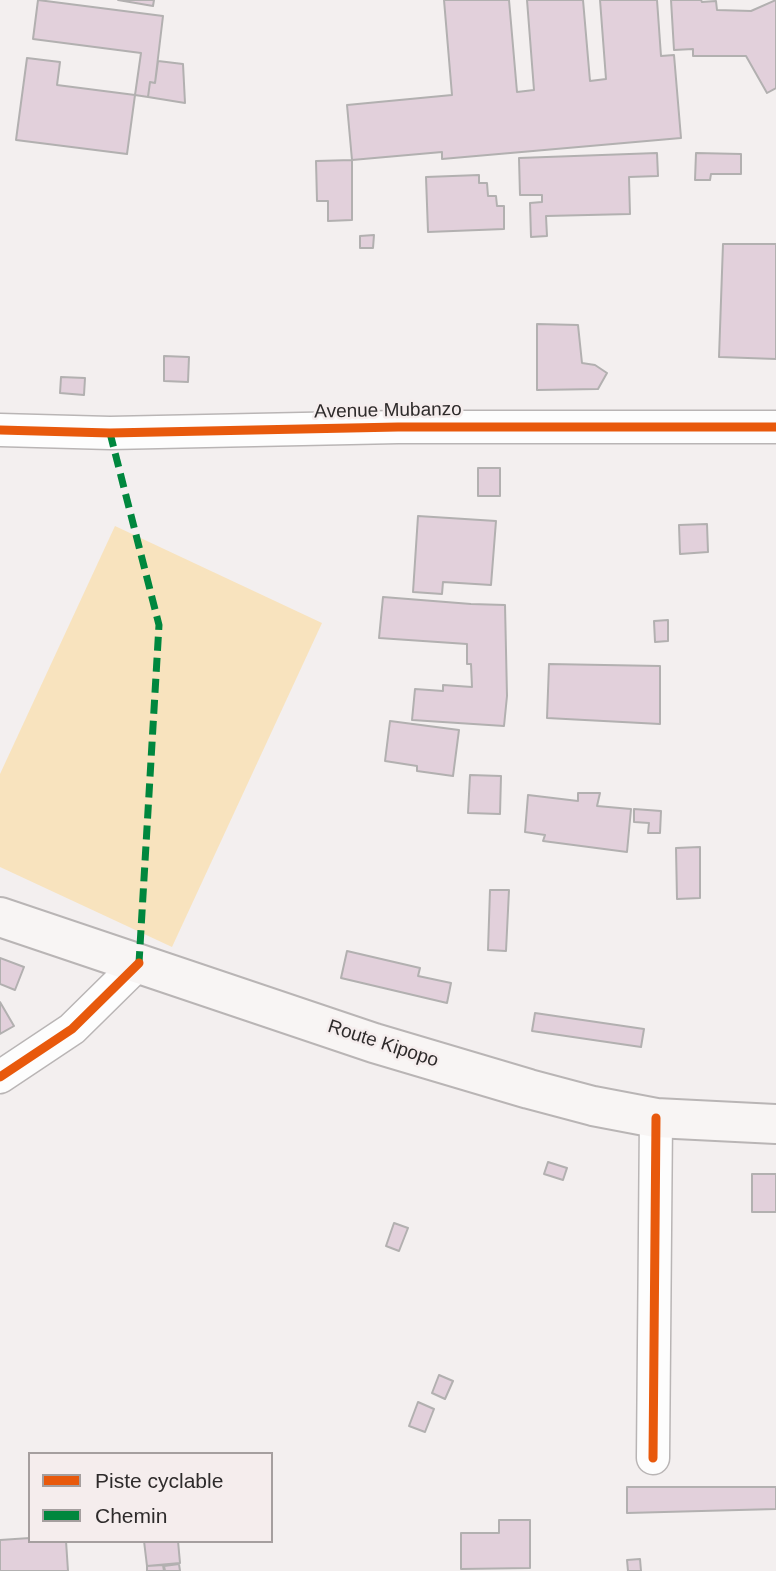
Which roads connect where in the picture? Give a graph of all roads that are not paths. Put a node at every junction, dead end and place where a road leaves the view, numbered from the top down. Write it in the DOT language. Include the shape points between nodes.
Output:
graph roads {
  1 [pos="776,427"];
  2 [pos="0,430"];
  3 [pos="0,917"];
  4 [pos="139,963"];
  5 [pos="0,1077"];
  6 [pos="656,1118"];
  7 [pos="776,1124"];
  8 [pos="653,1458"];
  1 -- 2 [label="street, Avenue Mubanzo"];
  3 -- 4 [label="main road, Route Kipopo"];
  4 -- 5 [label="street" via="72,1029"];
  4 -- 6 [label="main road, Route Kipopo" via="413,1055 542,1093"];
  6 -- 7 [label="main road, Route Kipopo"];
  6 -- 8 [label="street"];
}
